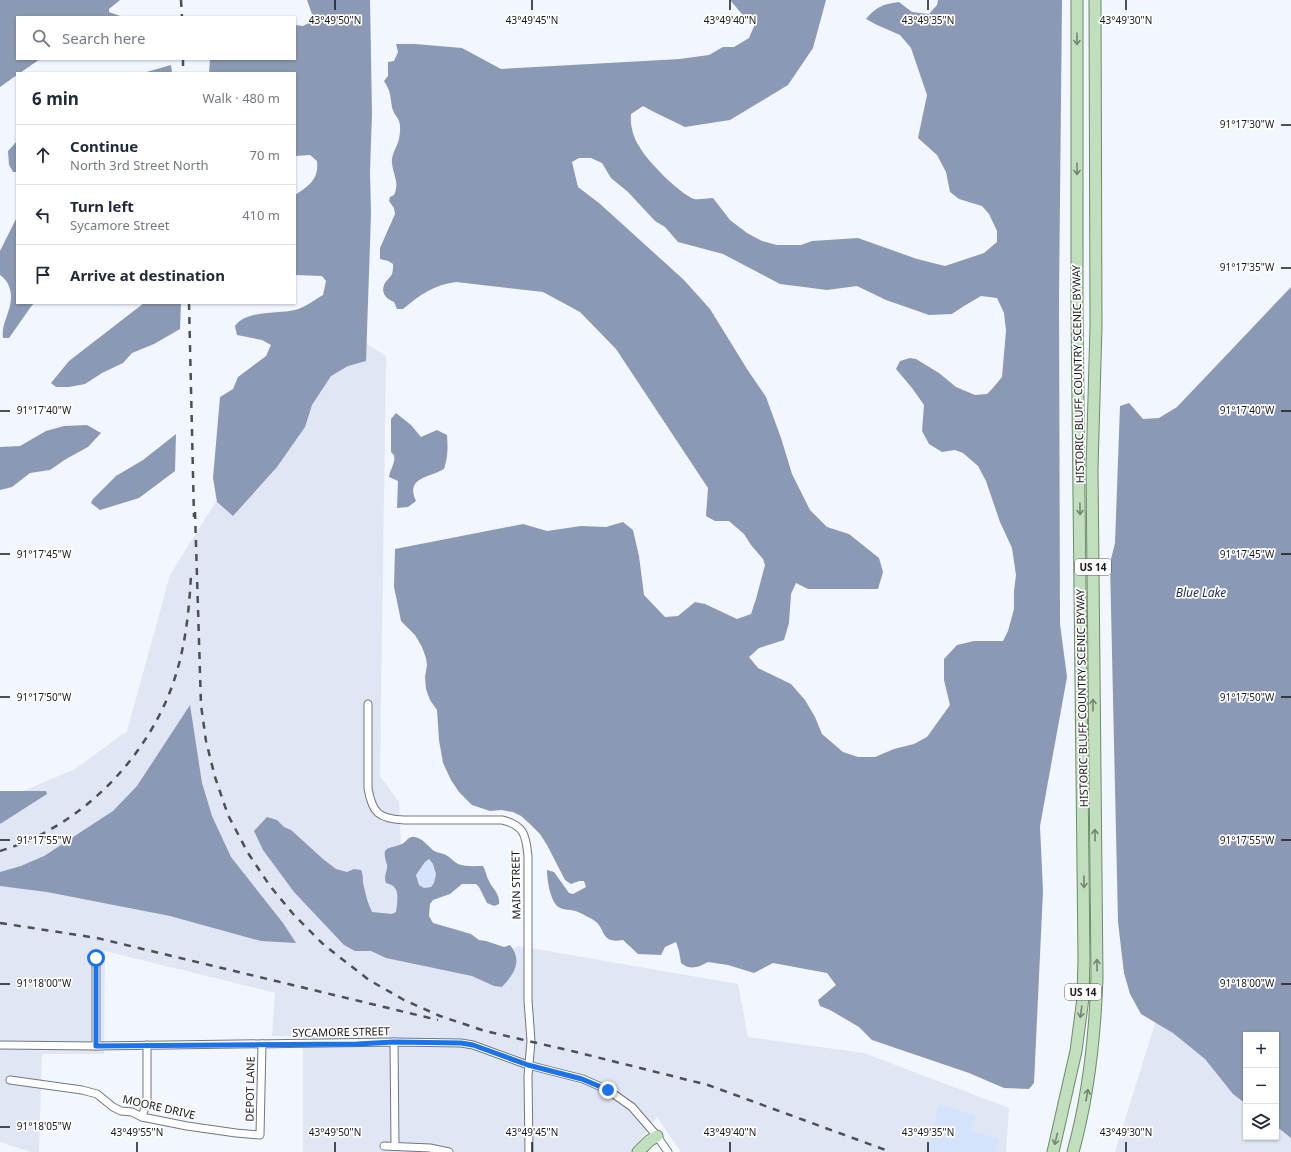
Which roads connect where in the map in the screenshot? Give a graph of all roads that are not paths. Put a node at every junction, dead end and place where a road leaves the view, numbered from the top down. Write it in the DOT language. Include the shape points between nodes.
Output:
graph roads {
  1 [pos="1077,0"];
  2 [pos="1095,0"];
  3 [pos="368,704"];
  4 [pos="96,958"];
  5 [pos="394,1042"];
  6 [pos="262,1044"];
  7 [pos="147,1045"];
  8 [pos="0,1046"];
  9 [pos="96,1046"];
  10 [pos="528,1065"];
  11 [pos="10,1080"];
  12 [pos="142,1116"];
  13 [pos="260,1135"];
  14 [pos="657,1136"];
  15 [pos="384,1146"];
  16 [pos="395,1146"];
  17 [pos="449,1152"];
  18 [pos="529,1152"];
  19 [pos="638,1152"];
  20 [pos="668,1152"];
  21 [pos="1053,1152"];
  22 [pos="1073,1152"];
  1 -- 21 [label="main road, HISTORIC BLUFF COUNTRY SCENIC BYWAY / US 14, one-way" via="1077,311 1084,959 1083,998 1076,1051"];
  22 -- 2 [label="main road, HISTORIC BLUFF COUNTRY SCENIC BYWAY / US 14, one-way" via="1091,1072 1097,977 1092,476 1096,326"];
  3 -- 10 [label="street, MAIN STREET" via="368,788 374,810 390,819 502,820 515,824 525,835 528,856 528,1000 531,1041"];
  4 -- 9 [label="street"];
  5 -- 6 [label="street, SYCAMORE STREET"];
  5 -- 10 [label="street, SYCAMORE STREET" via="473,1045"];
  5 -- 16 [label="street"];
  6 -- 7 [label="street, SYCAMORE STREET"];
  6 -- 13 [label="street, DEPOT LANE"];
  7 -- 9 [label="street, SYCAMORE STREET"];
  7 -- 12 [label="street" via="147,1101"];
  8 -- 9 [label="street, SYCAMORE STREET"];
  10 -- 14 [label="street, SYCAMORE STREET" via="582,1079 608,1090 632,1108"];
  10 -- 18 [label="street, MAIN STREET"];
  11 -- 12 [label="street, MOORE DRIVE" via="90,1092 97,1094 112,1107"];
  12 -- 13 [label="street, MOORE DRIVE" via="187,1126"];
  14 -- 19 [label="main road"];
  14 -- 20 [label="street, SYCAMORE STREET"];
  15 -- 16 [label="street"];
  16 -- 17 [label="street"];
}
